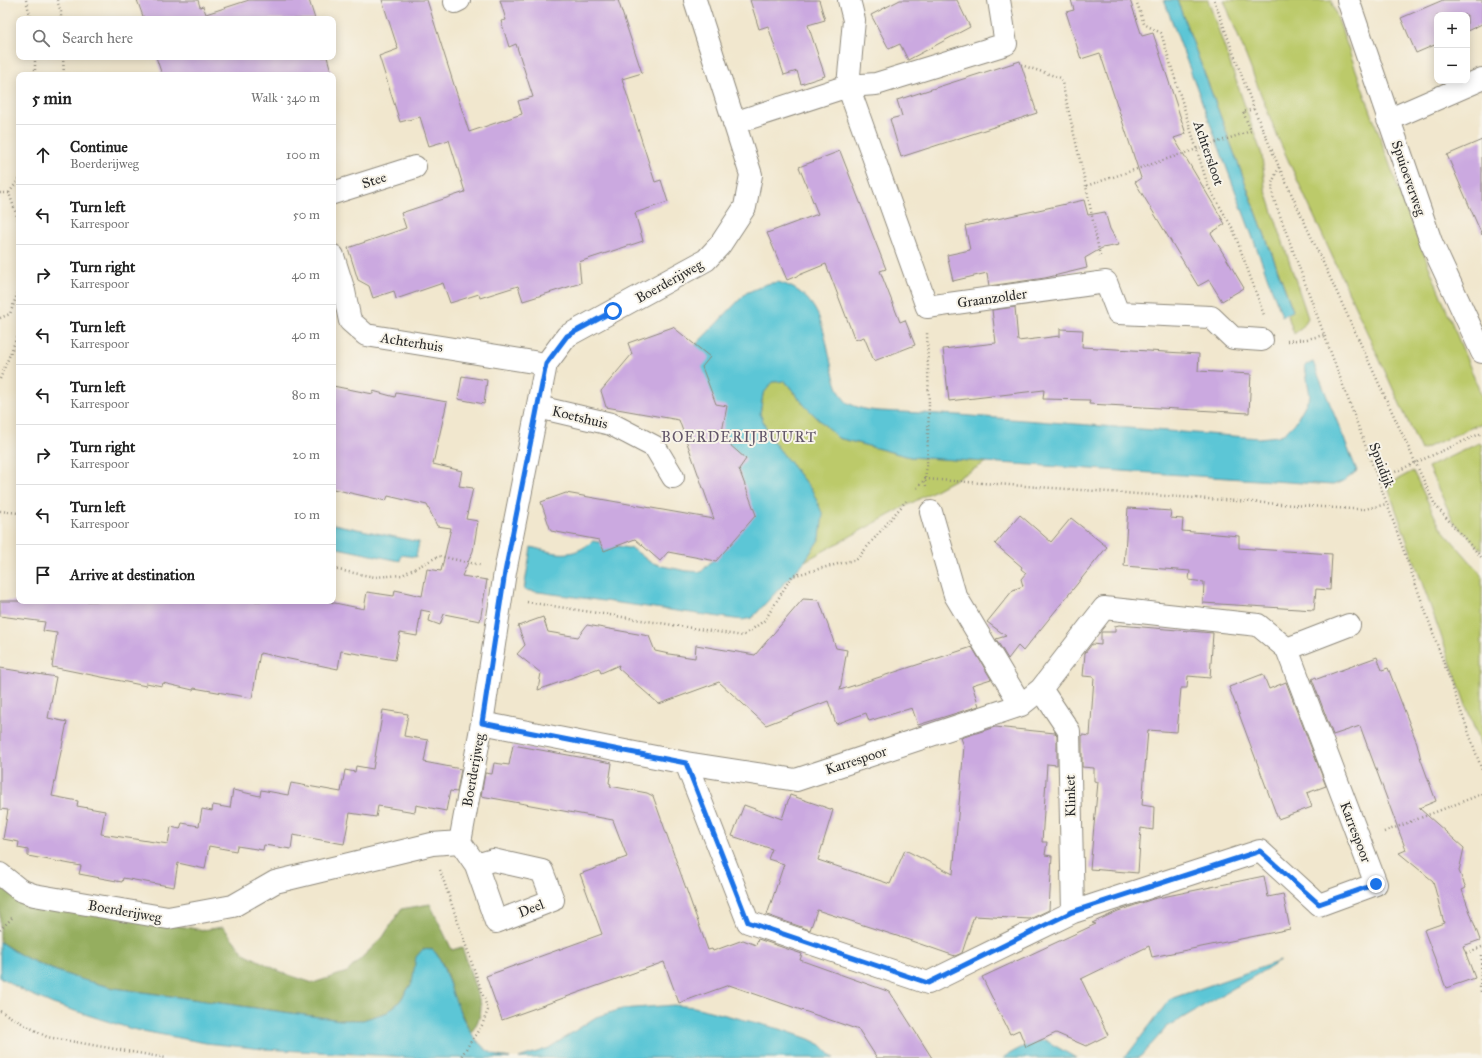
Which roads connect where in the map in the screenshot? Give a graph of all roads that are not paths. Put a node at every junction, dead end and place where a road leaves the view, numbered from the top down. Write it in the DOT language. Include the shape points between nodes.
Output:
graph roads {
  1 [pos="695,0"];
  2 [pos="849,0"];
  3 [pos="999,0"];
  4 [pos="1348,0"];
  5 [pos="1482,79"];
  6 [pos="848,86"];
  7 [pos="1388,120"];
  8 [pos="734,123"];
  9 [pos="415,167"];
  10 [pos="336,192"];
  11 [pos="336,266"];
  12 [pos="1265,340"];
  13 [pos="1482,352"];
  14 [pos="546,364"];
  15 [pos="538,407"];
  16 [pos="673,477"];
  17 [pos="931,512"];
  18 [pos="1349,625"];
  19 [pos="1287,649"];
  20 [pos="1041,689"];
  21 [pos="1021,705"];
  22 [pos="482,723"];
  23 [pos="686,763"];
  24 [pos="460,842"];
  25 [pos="476,865"];
  26 [pos="0,874"];
  27 [pos="1072,912"];
  1 -- 8 [label="street, Boerderijweg"];
  2 -- 6 [label="street" via="854,20"];
  3 -- 6 [label="street" via="1006,44 876,84"];
  4 -- 7 [label="street, Spuioeverweg"];
  5 -- 7 [label="street"];
  6 -- 8 [label="street"];
  6 -- 12 [label="street, Graanzolder" via="926,307 1106,282 1118,313 1211,317 1232,338"];
  7 -- 13 [label="street, Spuioeverweg" via="1431,242"];
  8 -- 14 [label="street, Boerderijweg" via="751,175 745,206 720,245 706,260 567,336"];
  9 -- 10 [label="street, Stee"];
  11 -- 14 [label="street, Achterhuis" via="350,321 366,335"];
  14 -- 15 [label="street, Boerderijweg"];
  15 -- 16 [label="street, Koetshuis" via="611,424 655,447"];
  15 -- 22 [label="street, Boerderijweg" via="505,572"];
  17 -- 21 [label="street" via="955,595"];
  18 -- 19 [label="street"];
  19 -- 20 [label="street, Karrespoor" via="1258,625 1104,608"];
  19 -- 27 [label="street, Karrespoor" via="1376,884 1319,904 1260,851"];
  20 -- 21 [label="street, Karrespoor"];
  20 -- 27 [label="street, Klinket" via="1069,731"];
  21 -- 23 [label="street, Karrespoor" via="796,780"];
  22 -- 23 [label="street, Karrespoor"];
  22 -- 24 [label="street, Boerderijweg"];
  23 -- 27 [label="street, Karrespoor" via="748,922 928,983"];
  24 -- 25 [label="street"];
  24 -- 26 [label="street, Boerderijweg" via="432,844 275,882 233,906 168,918 34,895 20,890"];
}
